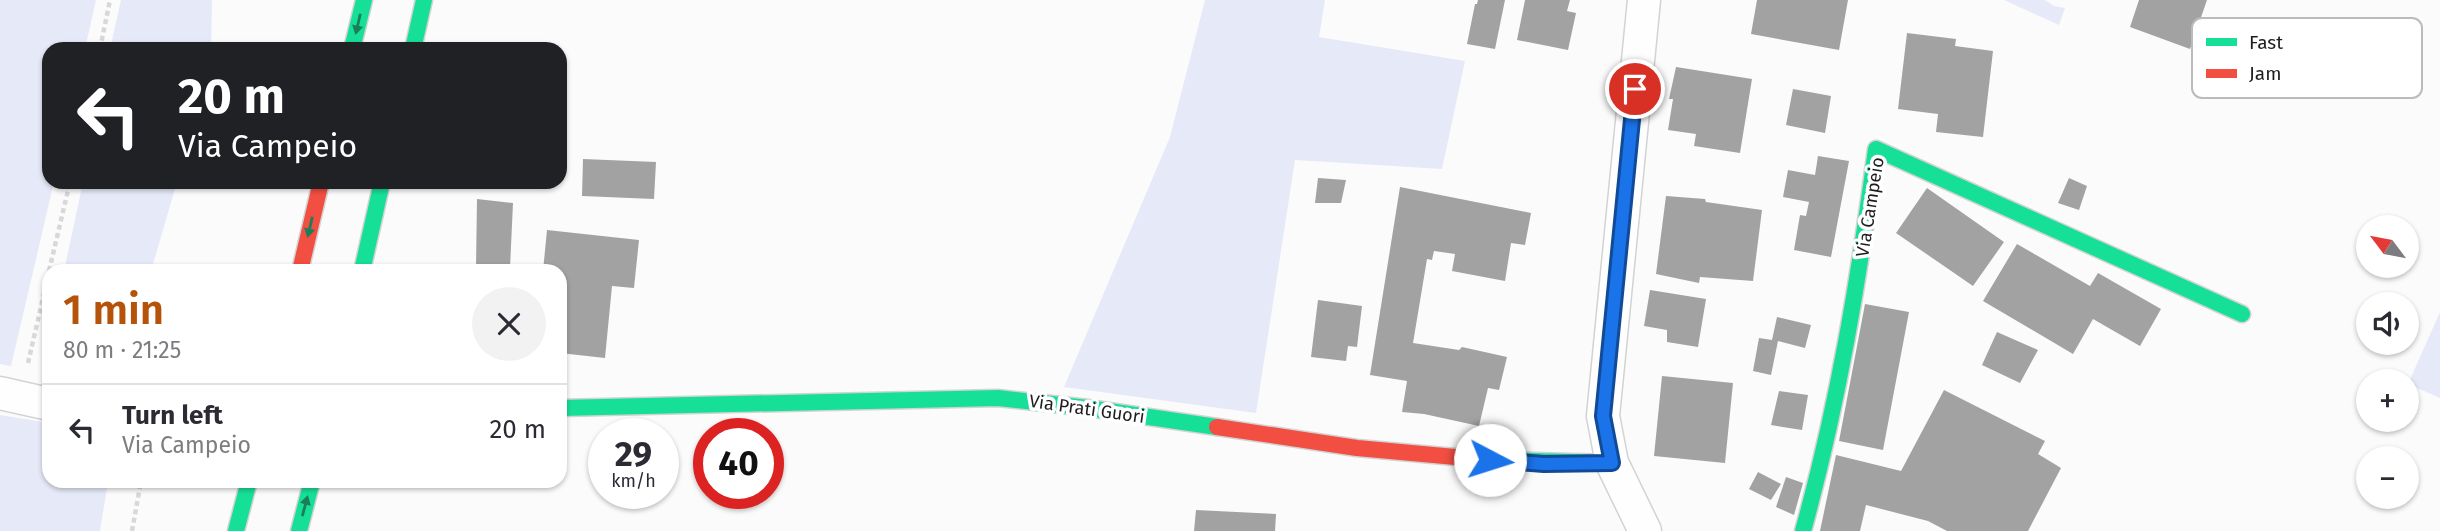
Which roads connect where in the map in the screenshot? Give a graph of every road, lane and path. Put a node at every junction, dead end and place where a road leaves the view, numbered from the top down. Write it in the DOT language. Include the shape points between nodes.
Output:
graph roads {
  1 [pos="110,0"];
  2 [pos="363,0"];
  3 [pos="424,0"];
  4 [pos="1644,0"];
  5 [pos="101,42"];
  6 [pos="354,42"];
  7 [pos="415,42"];
  8 [pos="68,189"];
  9 [pos="319,189"];
  10 [pos="381,189"];
  11 [pos="51,264"];
  12 [pos="302,264"];
  13 [pos="364,264"];
  14 [pos="42,306"];
  15 [pos="2242,314"];
  16 [pos="23,398"];
  17 [pos="567,408"];
  18 [pos="1612,463"];
  19 [pos="140,488"];
  20 [pos="247,488"];
  21 [pos="310,488"];
  22 [pos="132,531"];
  23 [pos="236,531"];
  24 [pos="299,531"];
  25 [pos="1645,531"];
  26 [pos="1803,531"];
  1 -- 5 [label="path"];
  2 -- 6 [label="main road, one-way"];
  3 -- 7 [label="main road"];
  4 -- 18 [label="street" via="1603,416"];
  8 -- 11 [label="path"];
  9 -- 12 [label="main road, one-way"];
  10 -- 13 [label="main road"];
  14 -- 16 [label="path"];
  15 -- 26 [label="main road, Via Campeio" via="1876,149 1858,288 1824,460"];
  17 -- 18 [label="main road, Via Prati Guori" via="998,398 1357,448 1544,464"];
  18 -- 25 [label="street"];
  19 -- 22 [label="path"];
  20 -- 23 [label="main road"];
  24 -- 21 [label="main road, one-way"];
}
